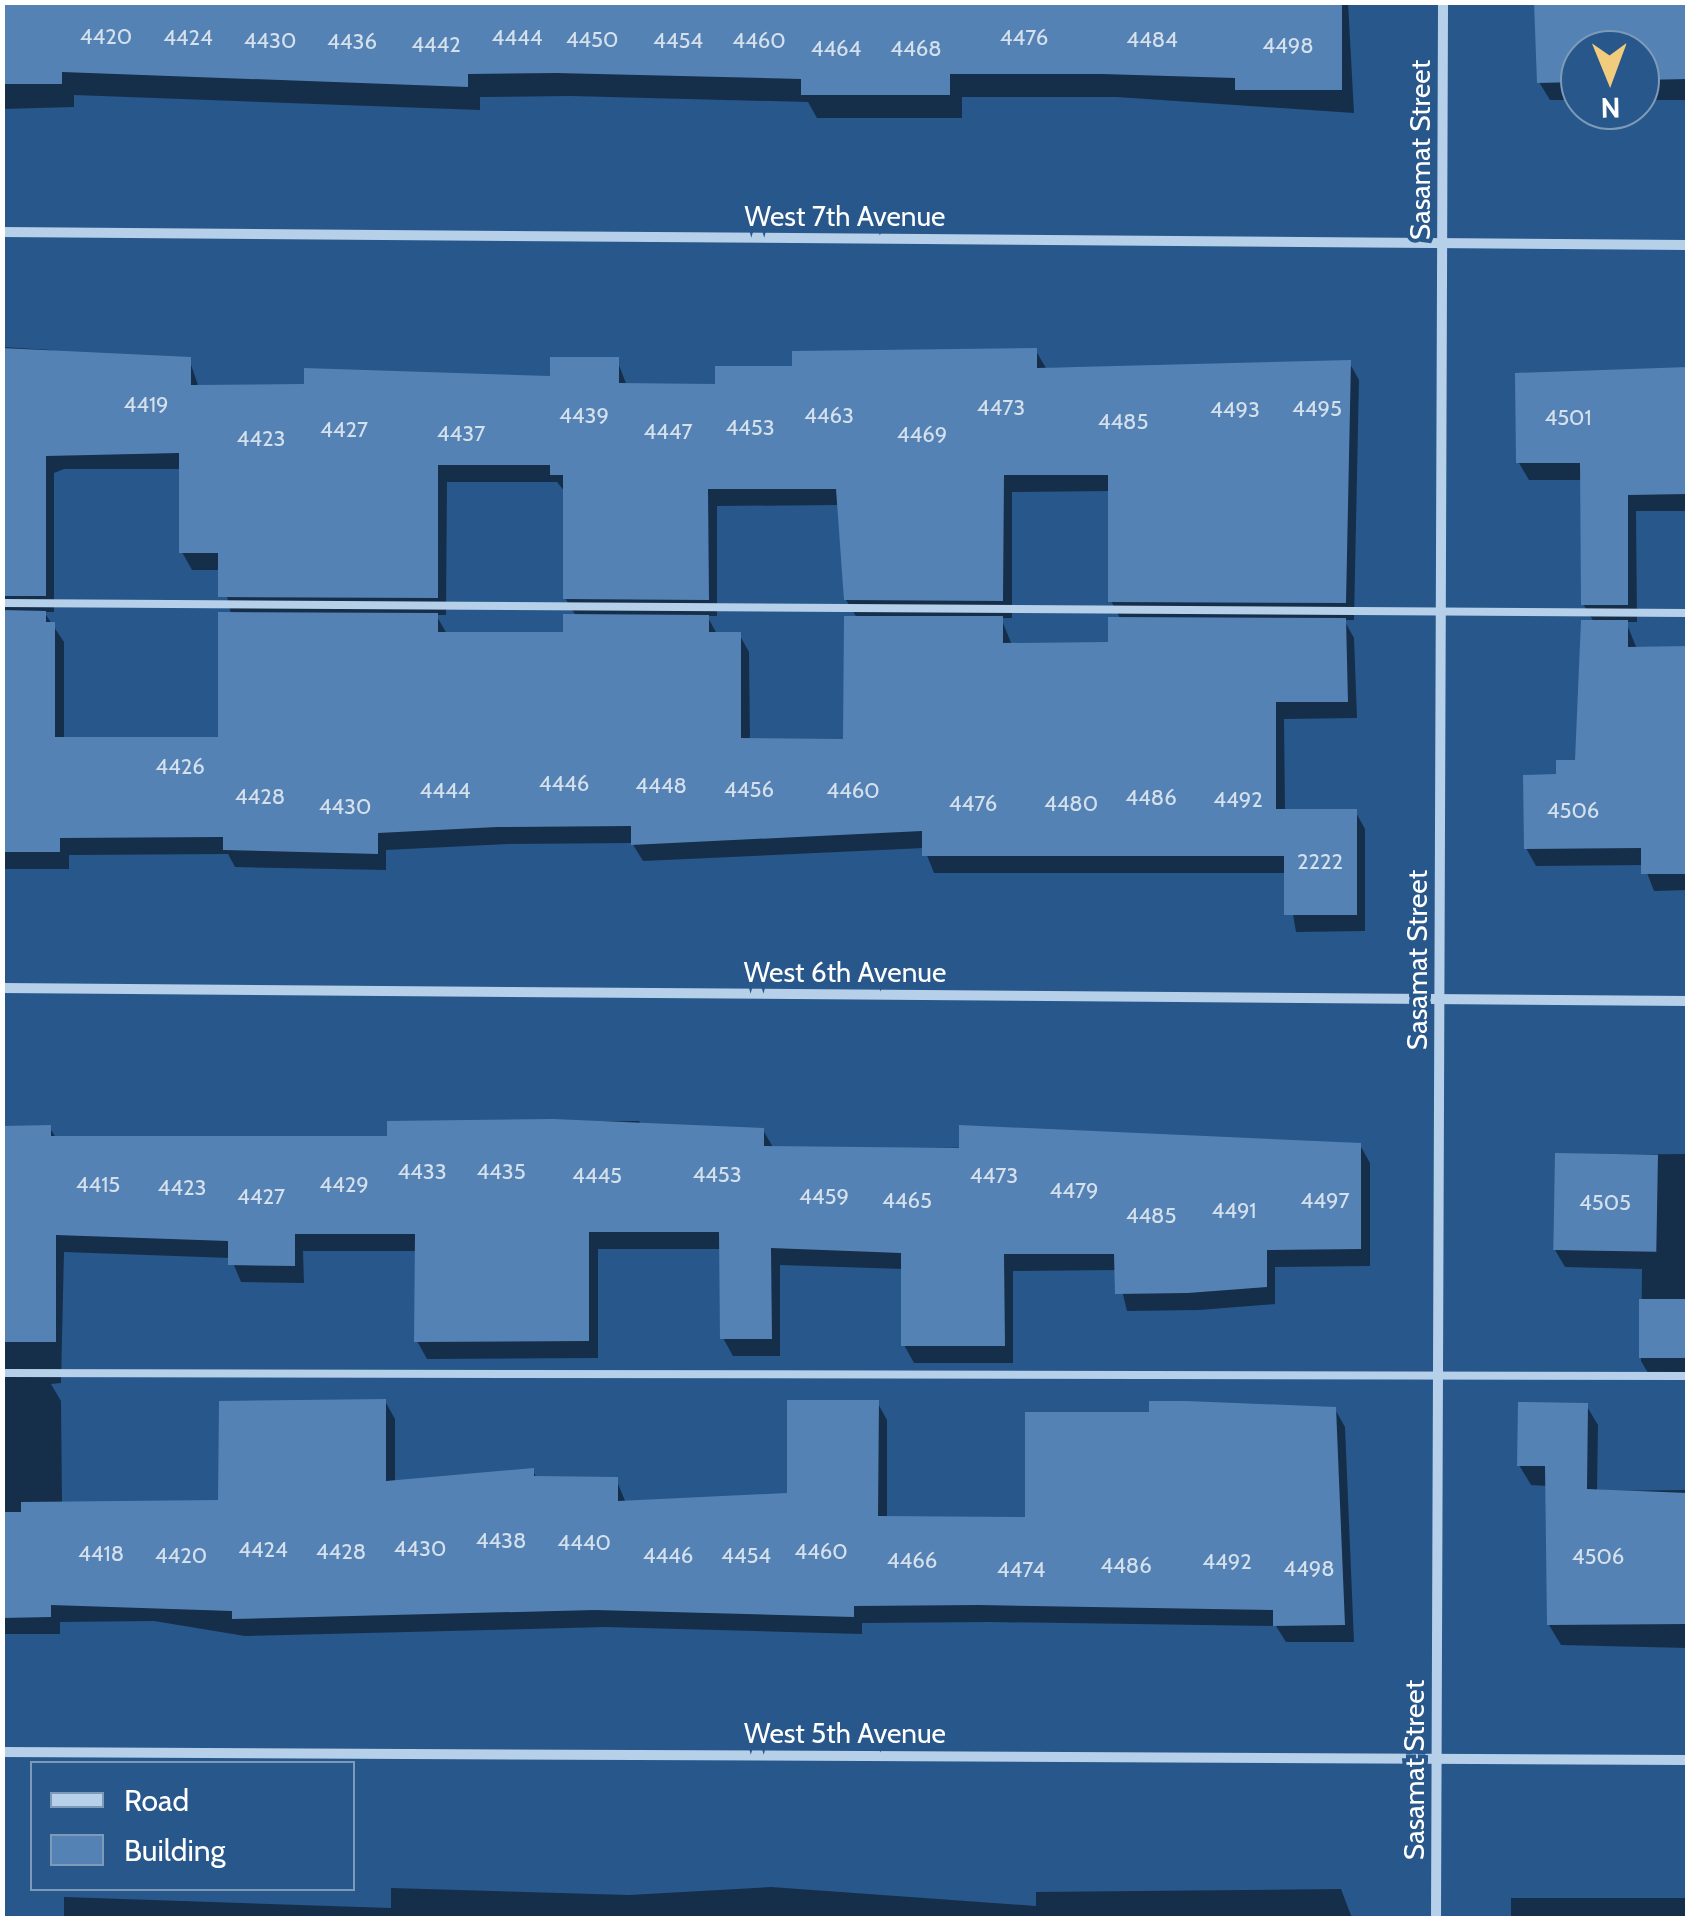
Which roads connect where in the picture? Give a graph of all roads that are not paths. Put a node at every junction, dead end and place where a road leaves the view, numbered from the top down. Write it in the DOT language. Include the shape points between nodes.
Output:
graph roads {
  1 [pos="1443,2"];
  2 [pos="2,232"];
  3 [pos="1442,244"];
  4 [pos="1688,244"];
  5 [pos="2,603"];
  6 [pos="1688,613"];
  7 [pos="1440,614"];
  8 [pos="2,988"];
  9 [pos="1439,999"];
  10 [pos="1688,1001"];
  11 [pos="2,1373"];
  12 [pos="1438,1374"];
  13 [pos="1688,1376"];
  14 [pos="2,1752"];
  15 [pos="1436,1759"];
  16 [pos="1688,1760"];
  17 [pos="1436,1918"];
  1 -- 3 [label="street, Sasamat Street"];
  2 -- 3 [label="street, West 7th Avenue"];
  3 -- 4 [label="street, West 7th Avenue"];
  3 -- 7 [label="street, Sasamat Street"];
  5 -- 7 [label="lane"];
  6 -- 7 [label="lane"];
  7 -- 9 [label="street, Sasamat Street"];
  8 -- 9 [label="street, West 6th Avenue"];
  9 -- 10 [label="street, West 6th Avenue"];
  9 -- 12 [label="street, Sasamat Street"];
  11 -- 12 [label="lane"];
  12 -- 13 [label="lane"];
  12 -- 15 [label="street, Sasamat Street"];
  14 -- 15 [label="street, West 5th Avenue"];
  15 -- 16 [label="street, West 5th Avenue"];
  15 -- 17 [label="street, Sasamat Street"];
}
